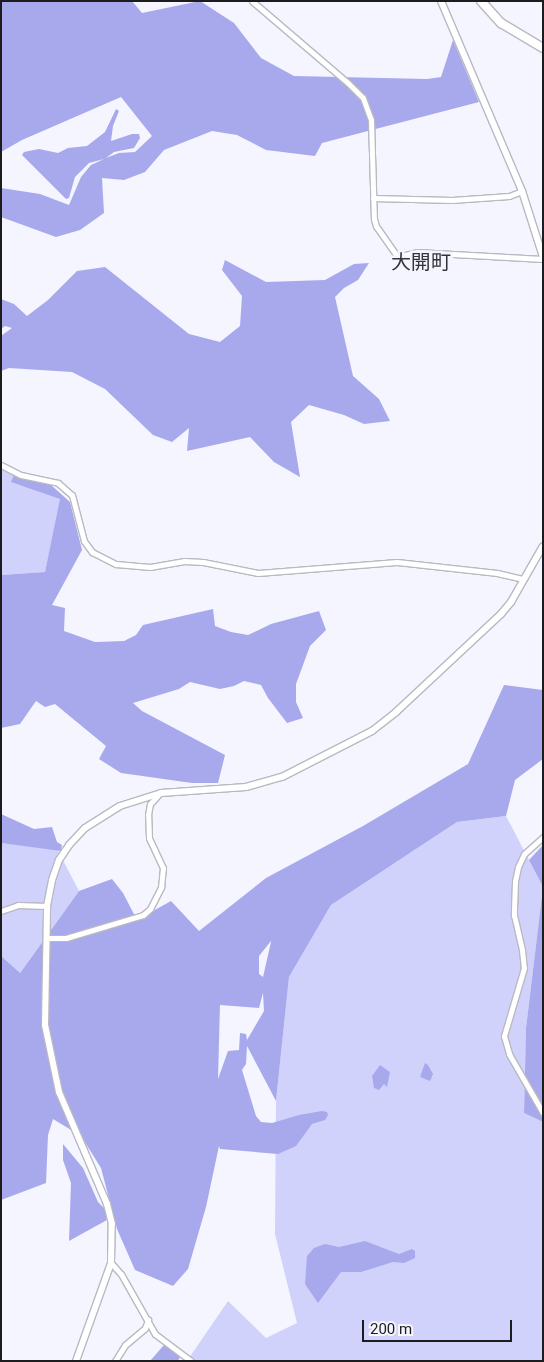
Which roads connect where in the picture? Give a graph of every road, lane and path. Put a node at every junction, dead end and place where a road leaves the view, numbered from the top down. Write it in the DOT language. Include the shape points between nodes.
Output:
graph roads {
  1 [pos="252,1"];
  2 [pos="441,1"];
  3 [pos="481,1"];
  4 [pos="543,48"];
  5 [pos="522,191"];
  6 [pos="373,198"];
  7 [pos="543,258"];
  8 [pos="1,465"];
  9 [pos="543,546"];
  10 [pos="522,579"];
  11 [pos="161,793"];
  12 [pos="543,838"];
  13 [pos="47,906"];
  14 [pos="1,911"];
  15 [pos="47,938"];
  16 [pos="543,1113"];
  17 [pos="111,1263"];
  18 [pos="148,1320"];
  19 [pos="76,1361"];
  20 [pos="115,1361"];
  21 [pos="190,1361"];
  1 -- 6 [label="street" via="362,98 371,120"];
  2 -- 5 [label="street"];
  3 -- 4 [label="main road" via="501,23"];
  5 -- 6 [label="street" via="509,196 452,200"];
  5 -- 7 [label="street"];
  6 -- 7 [label="street" via="376,226 396,254 401,256 417,252"];
  8 -- 10 [label="street" via="22,475 58,483 72,495 84,541 92,552 116,564 150,567 184,561 203,562 258,573 397,562"];
  9 -- 10 [label="street"];
  10 -- 11 [label="street" via="501,614 372,731 282,776 246,787"];
  11 -- 13 [label="street" via="120,806 85,828 59,860"];
  11 -- 15 [label="street" via="150,804 148,815 149,838 163,868 161,887 150,909 143,915 66,938"];
  12 -- 16 [label="street" via="524,854 518,867 514,915 524,968 504,1036 509,1054"];
  13 -- 14 [label="street" via="18,906"];
  13 -- 15 [label="street"];
  15 -- 17 [label="street" via="45,1025 50,1052 59,1092 108,1204 112,1224"];
  17 -- 18 [label="street" via="122,1274"];
  17 -- 19 [label="street"];
  18 -- 20 [label="street" via="145,1328 124,1345"];
  18 -- 21 [label="street" via="155,1334"];
}
